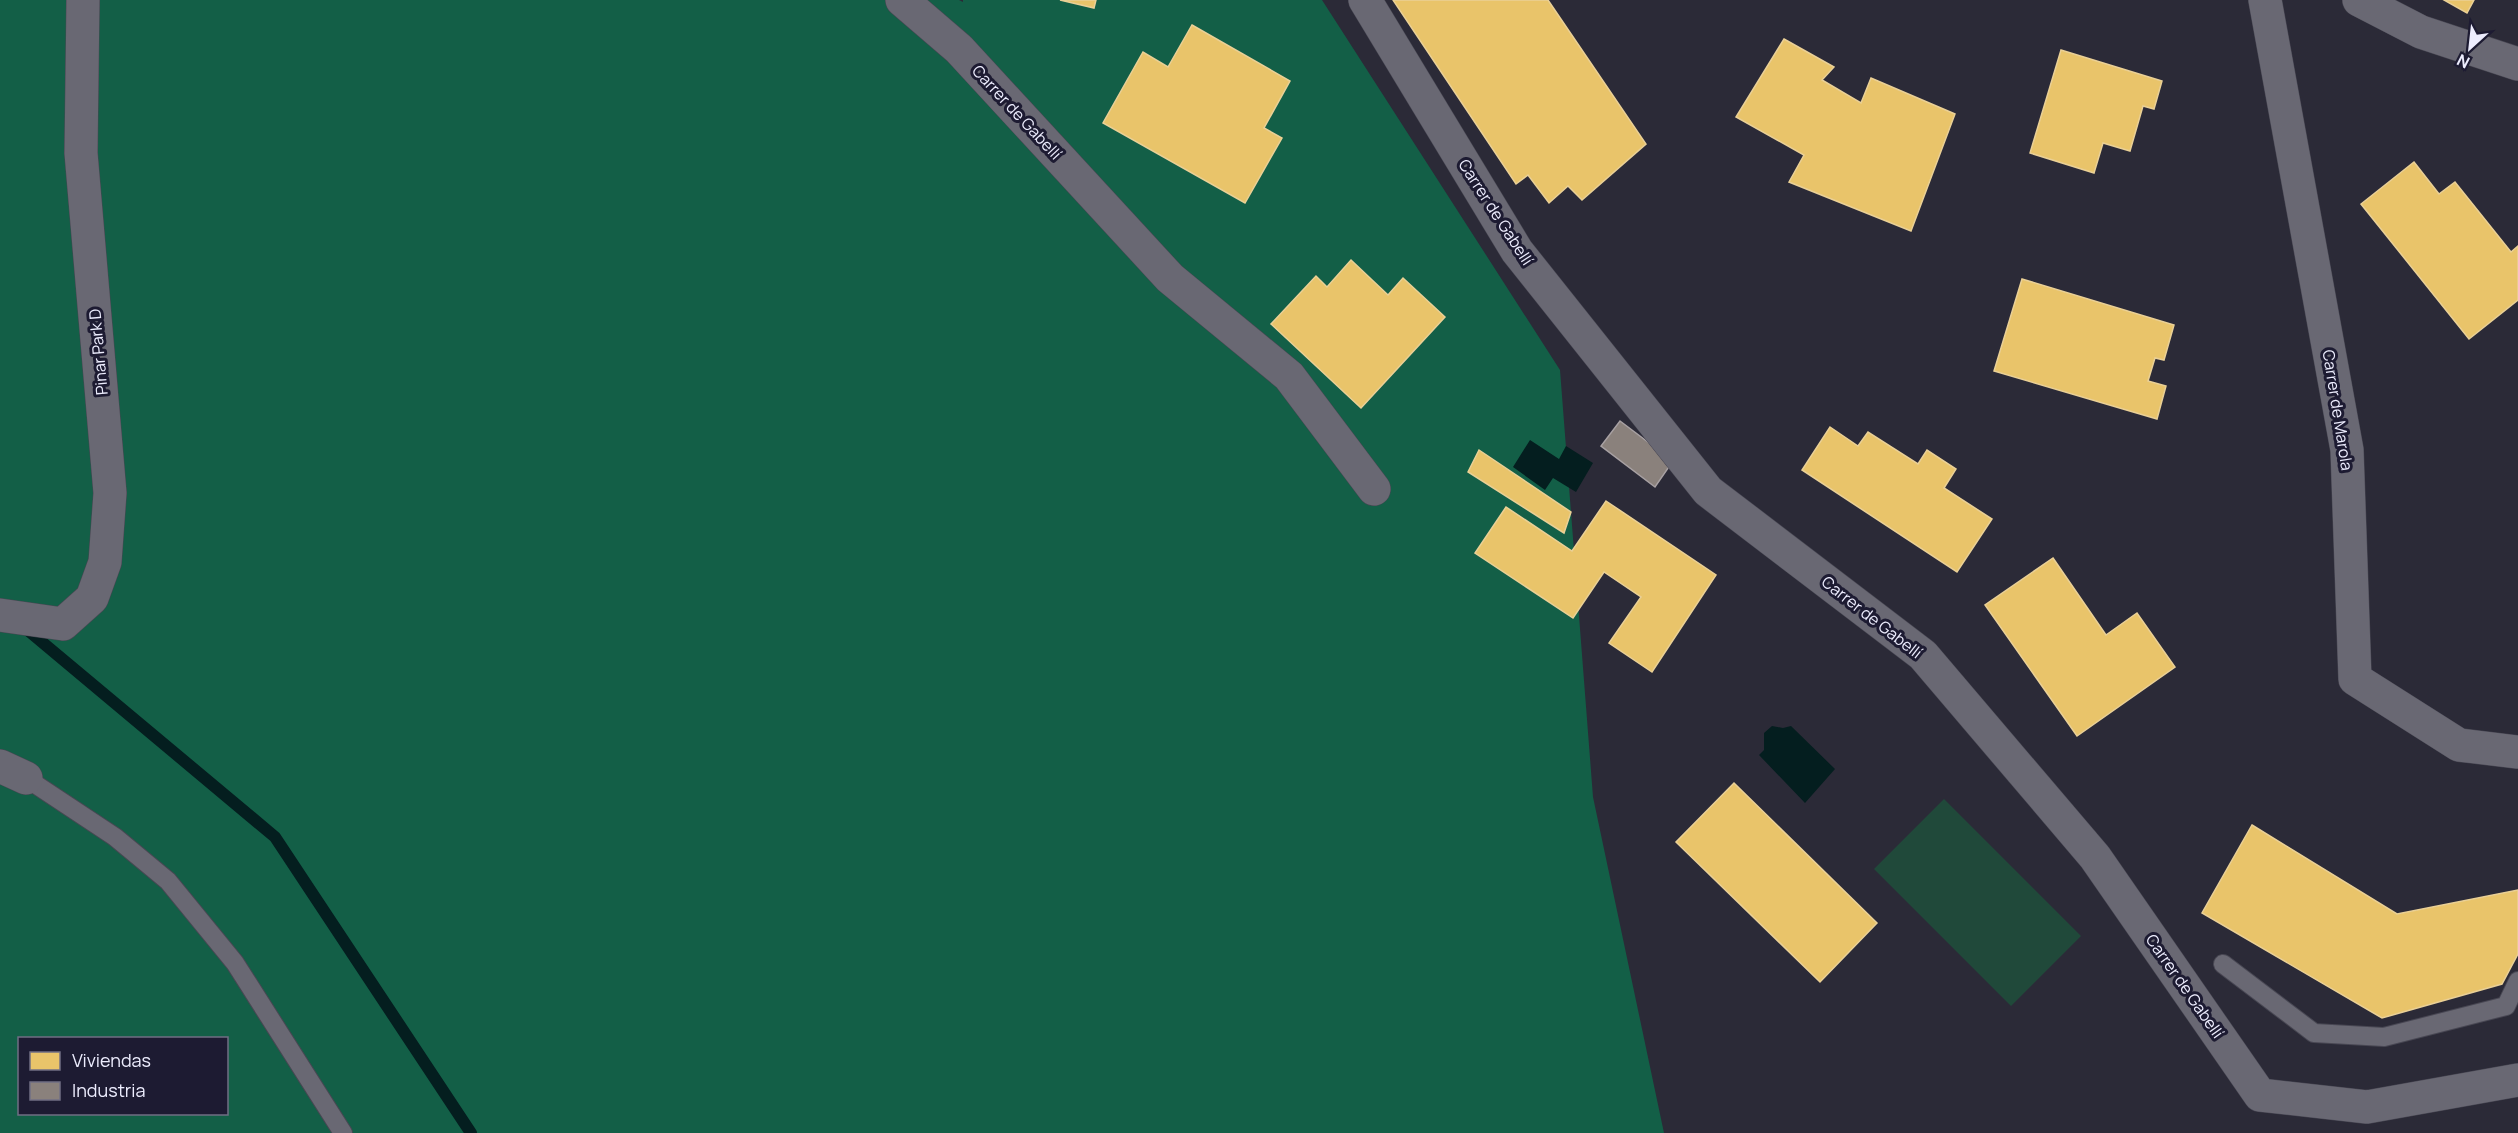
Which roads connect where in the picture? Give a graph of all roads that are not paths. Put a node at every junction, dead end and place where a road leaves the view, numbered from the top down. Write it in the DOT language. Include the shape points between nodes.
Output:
graph roads {
  1 [pos="83,0"];
  2 [pos="902,0"];
  3 [pos="1365,0"];
  4 [pos="2265,0"];
  5 [pos="2359,0"];
  6 [pos="2518,64"];
  7 [pos="1374,489"];
  8 [pos="0,615"];
  9 [pos="2518,752"];
  10 [pos="13,772"];
  11 [pos="2223,964"];
  12 [pos="2518,981"];
  13 [pos="2518,1080"];
  14 [pos="343,1133"];
  1 -- 8 [label="street, Pinar Park D" via="81,153 110,493 105,562 92,598 63,624"];
  2 -- 7 [label="street, Carrer de Gabellí" via="959,49 1170,278 1289,376"];
  3 -- 13 [label="street, Carrer de Gabellí" via="1517,251 1708,491 1923,655 2095,857 2260,1095 2367,1107"];
  4 -- 9 [label="street, Carrer de Marola" via="2347,450 2355,680 2459,745"];
  5 -- 6 [label="street" via="2421,32"];
  10 -- 14 [label="lane" via="115,837 168,881 235,963"];
  11 -- 12 [label="lane" via="2314,1033 2384,1037 2506,1006"];
}
